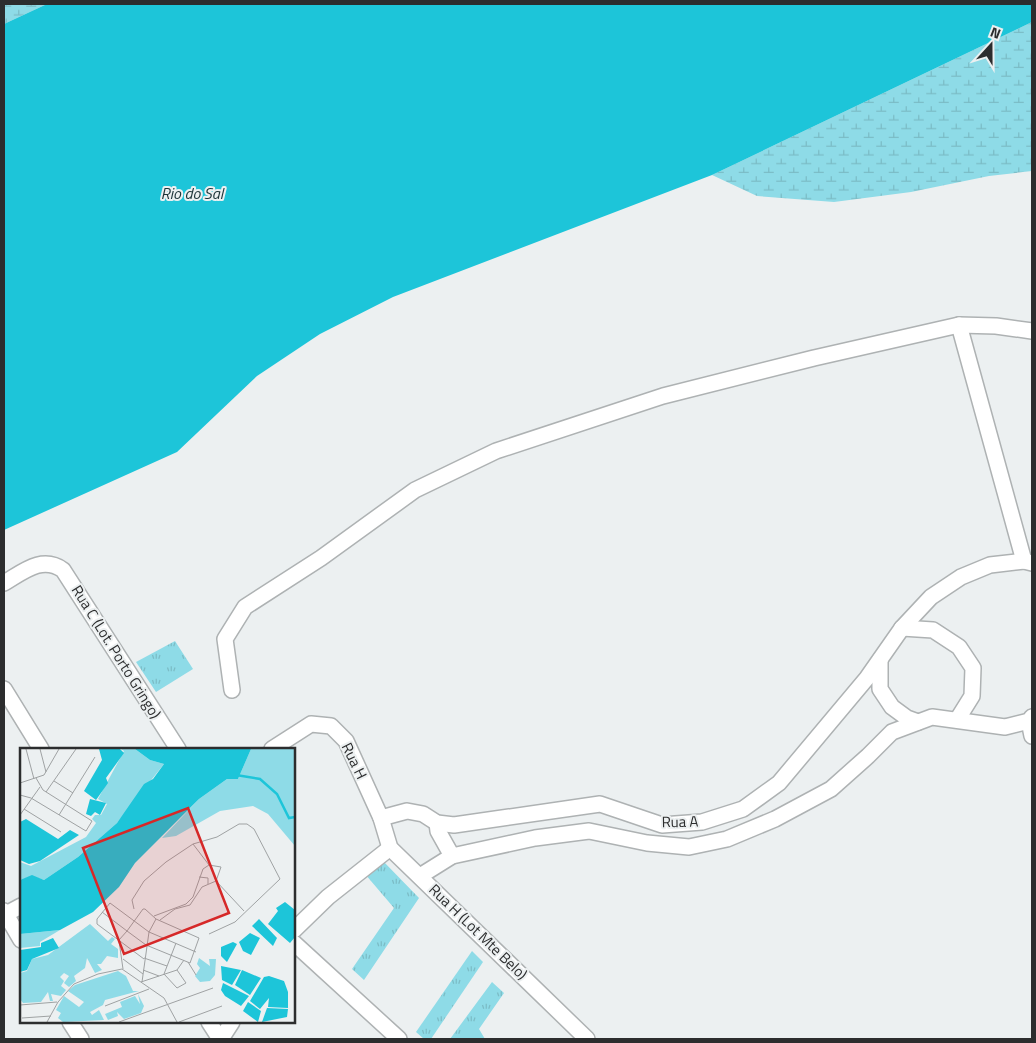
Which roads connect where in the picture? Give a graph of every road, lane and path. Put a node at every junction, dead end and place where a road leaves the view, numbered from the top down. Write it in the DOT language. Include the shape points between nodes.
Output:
graph roads {
  1 [pos="959,325"];
  2 [pos="1032,331"];
  3 [pos="1028,562"];
  4 [pos="4,583"];
  5 [pos="902,628"];
  6 [pos="880,660"];
  7 [pos="4,689"];
  8 [pos="880,689"];
  9 [pos="232,690"];
  10 [pos="848,699"];
  11 [pos="892,708"];
  12 [pos="1030,719"];
  13 [pos="957,720"];
  14 [pos="918,722"];
  15 [pos="892,732"];
  16 [pos="1032,736"];
  17 [pos="39,748"];
  18 [pos="177,748"];
  19 [pos="274,748"];
  20 [pos="381,818"];
  21 [pos="436,823"];
  22 [pos="390,848"];
  23 [pos="452,856"];
  24 [pos="420,876"];
  25 [pos="20,907"];
  26 [pos="5,915"];
  27 [pos="295,929"];
  28 [pos="20,938"];
  29 [pos="295,944"];
  30 [pos="71,1023"];
  31 [pos="210,1023"];
  32 [pos="231,1023"];
  33 [pos="81,1039"];
  34 [pos="220,1039"];
  35 [pos="399,1039"];
  36 [pos="587,1039"];
  1 -- 2 [label="street"];
  1 -- 3 [label="street"];
  1 -- 9 [label="street" via="663,396 496,451 415,490 245,608 225,638"];
  3 -- 5 [label="street, Rua A" via="990,565 961,576 931,597"];
  4 -- 18 [label="street, Rua C (Lot. Porto Gringo)" via="37,565 59,567 68,576"];
  5 -- 6 [label="street, Rua A"];
  5 -- 13 [label="street" via="933,630 959,647 973,668 972,696"];
  6 -- 8 [label="street"];
  6 -- 10 [label="street, Rua A"];
  7 -- 17 [label="street"];
  8 -- 10 [label="street"];
  8 -- 11 [label="street"];
  10 -- 21 [label="street, Rua A" via="779,783 743,809 702,822 662,825 600,804 454,825"];
  11 -- 14 [label="street"];
  11 -- 15 [label="street"];
  12 -- 13 [label="street, Rua A" via="1005,727"];
  12 -- 16 [label="street"];
  13 -- 14 [label="street, Rua A" via="932,717"];
  14 -- 15 [label="street, Rua A"];
  15 -- 23 [label="street, Rua A" via="830,789 775,819 727,839 690,846 647,843 589,831 535,838"];
  19 -- 20 [label="street, Rua H" via="311,724 331,726 346,741"];
  20 -- 21 [label="street, Rua A" via="407,811 423,814"];
  20 -- 22 [label="street"];
  21 -- 23 [label="street"];
  22 -- 24 [label="street, Rua H (Lot Mte Belo)"];
  22 -- 27 [label="street" via="328,897"];
  23 -- 24 [label="street, Rua A"];
  24 -- 36 [label="street, Rua H (Lot Mte Belo)"];
  25 -- 26 [label="street"];
  26 -- 28 [label="street"];
  29 -- 35 [label="street"];
  30 -- 33 [label="street"];
  31 -- 34 [label="street"];
  32 -- 34 [label="street"];
}
